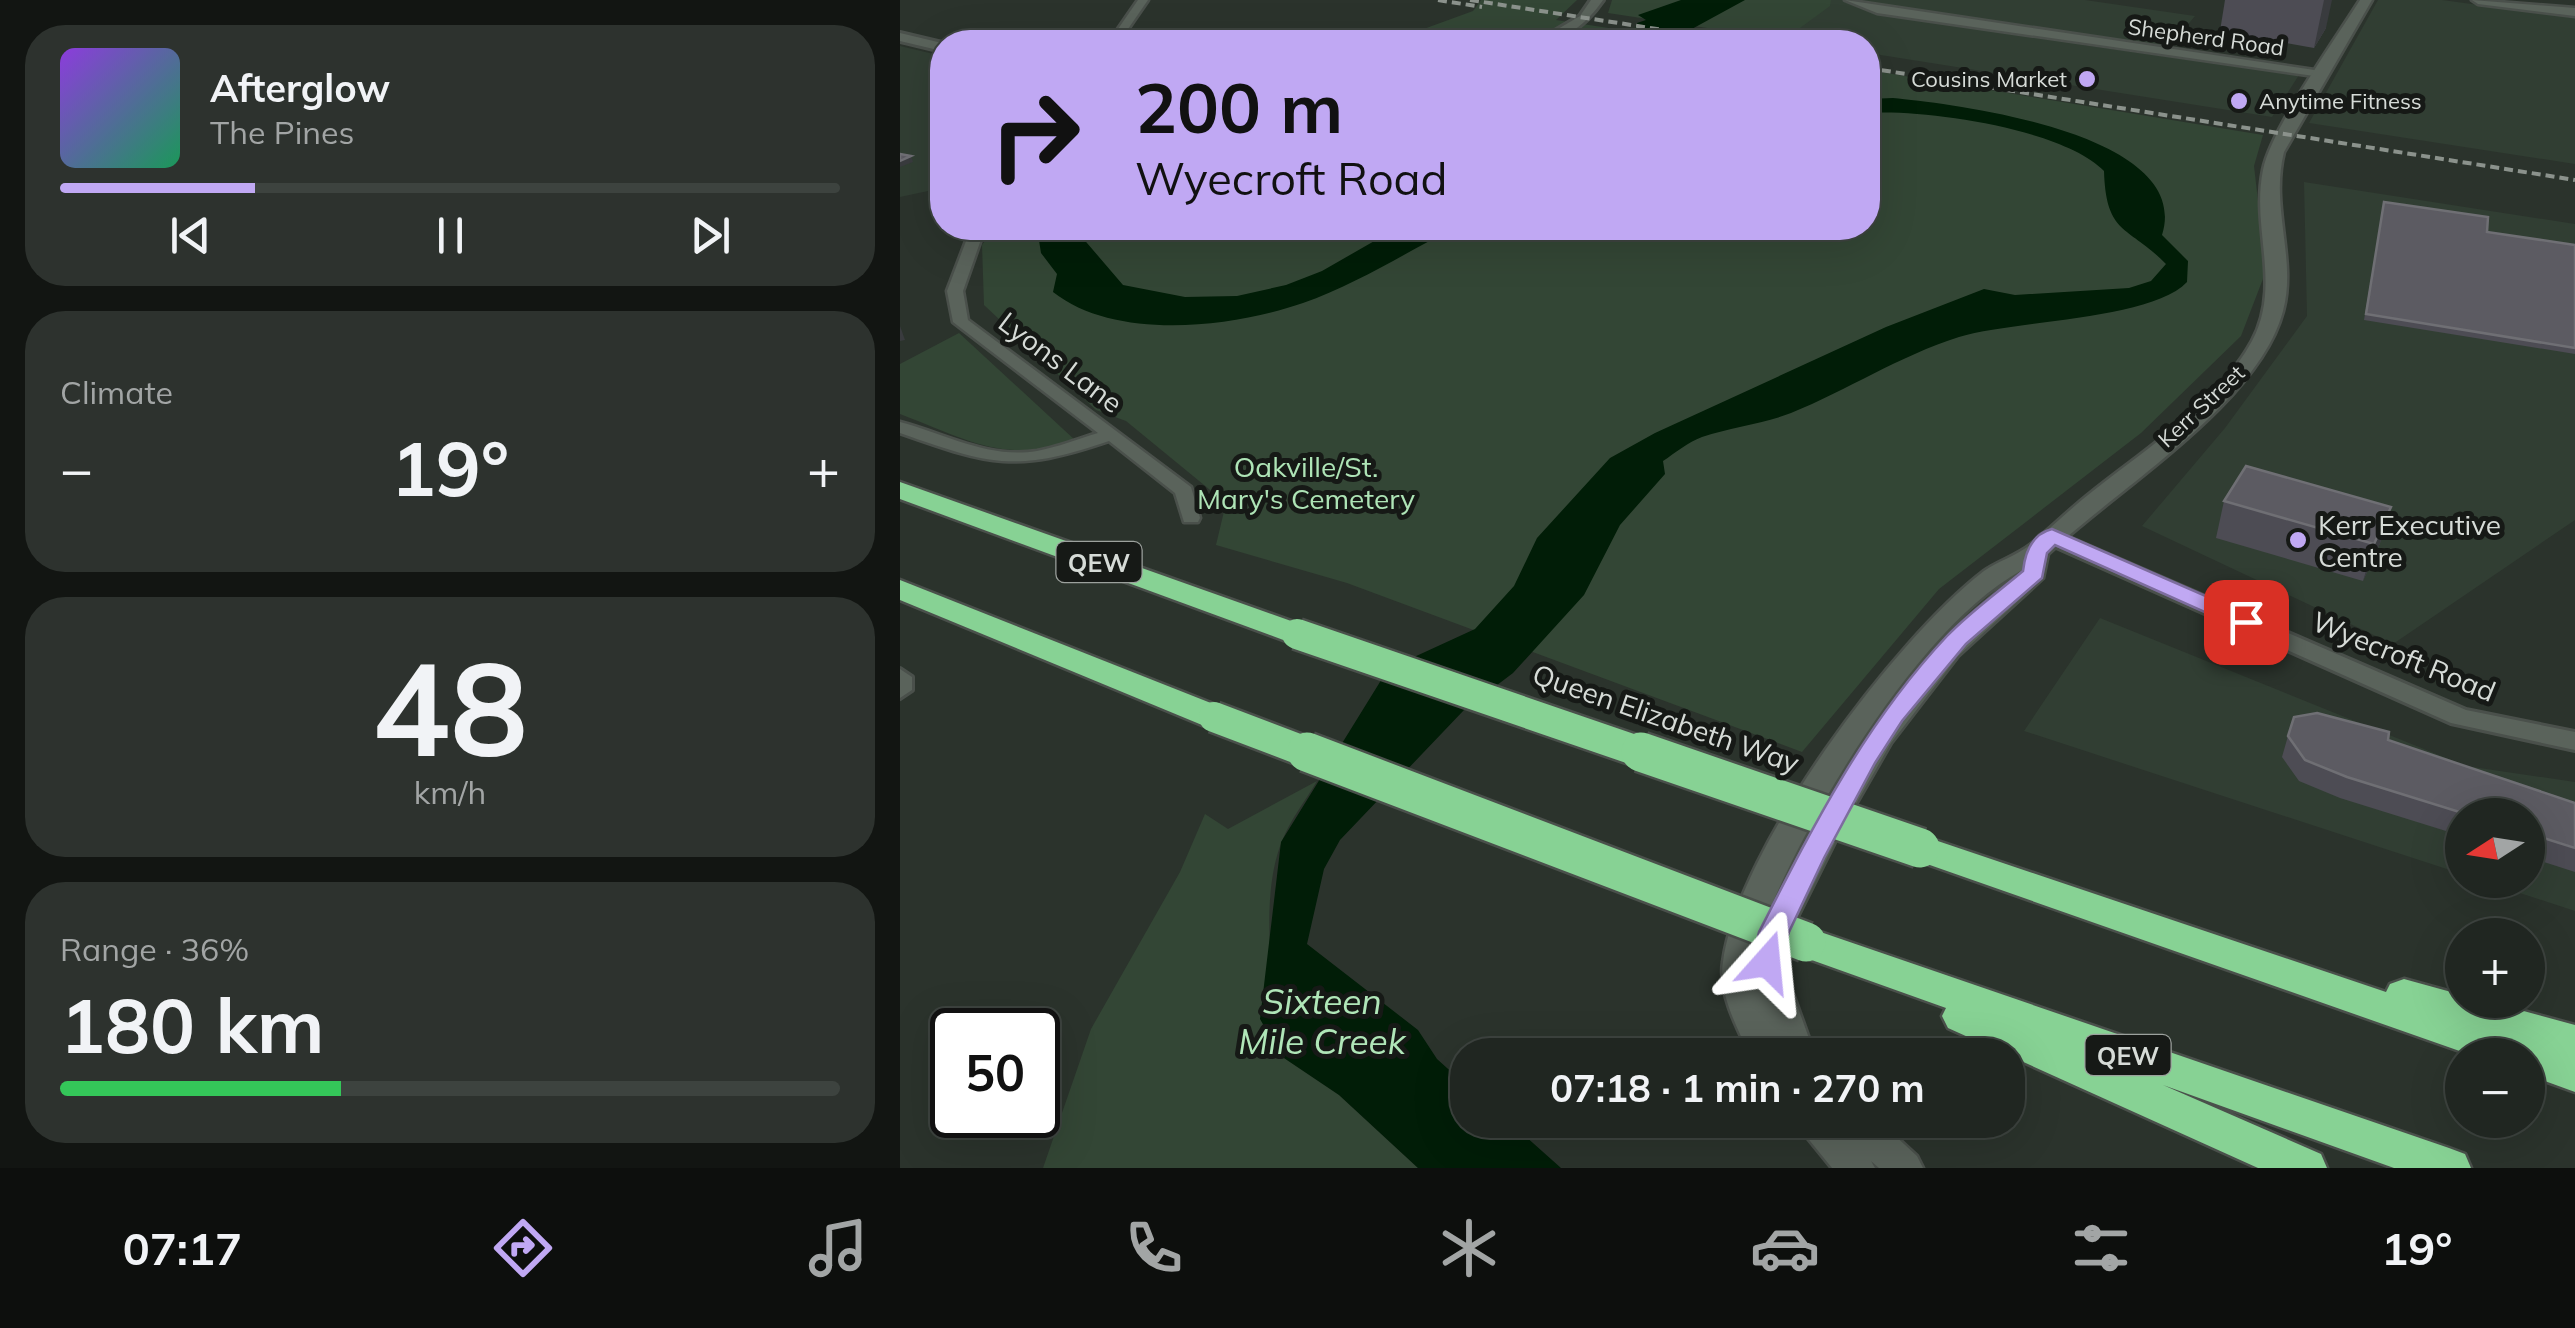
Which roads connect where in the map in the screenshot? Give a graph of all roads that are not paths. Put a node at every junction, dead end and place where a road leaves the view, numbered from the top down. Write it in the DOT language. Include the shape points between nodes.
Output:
graph roads {
  1 [pos="1143,0"];
  2 [pos="1597,0"];
  3 [pos="1850,0"];
  4 [pos="2366,0"];
  5 [pos="2478,0"];
  6 [pos="2575,12"];
  7 [pos="1122,30"];
  8 [pos="1565,30"];
  9 [pos="900,37"];
  10 [pos="930,43"];
  11 [pos="2322,74"];
  12 [pos="974,240"];
  13 [pos="900,427"];
  14 [pos="1111,434"];
  15 [pos="900,490"];
  16 [pos="1192,518"];
  17 [pos="2044,544"];
  18 [pos="900,589"];
  19 [pos="2575,741"];
  20 [pos="2132,921"];
  21 [pos="1806,942"];
  22 [pos="1760,1038"];
  23 [pos="1790,1038"];
  24 [pos="2472,1038"];
  25 [pos="2575,1042"];
  26 [pos="2545,1063"];
  27 [pos="2575,1074"];
  28 [pos="1828,1138"];
  29 [pos="1872,1138"];
  30 [pos="1856,1168"];
  31 [pos="1904,1168"];
  32 [pos="2306,1168"];
  33 [pos="2449,1168"];
  1 -- 7 [label="street"];
  2 -- 8 [label="street" via="1584,20"];
  3 -- 11 [label="street, Shepherd Road" via="1890,12"];
  4 -- 11 [label="main road, Kerr Street"];
  5 -- 6 [label="main road"];
  9 -- 10 [label="street"];
  11 -- 17 [label="main road, Kerr Street" via="2267,176 2278,278 2274,313 2248,364"];
  12 -- 14 [label="street, Lyons Lane" via="956,290 961,322"];
  13 -- 14 [label="street" via="1013,458"];
  14 -- 16 [label="street, Lyons Lane" via="1184,492"];
  15 -- 20 [label="highway, Queen Elizabeth Way / QEW, bridge"];
  17 -- 19 [label="street, Wyecroft Road" via="2460,717"];
  17 -- 22 [label="main road, Kerr Street" via="2016,558 1936,626 1838,755 1782,850 1752,911 1738,964"];
  17 -- 23 [label="main road, Kerr Street" via="2034,573 1958,638 1893,715 1774,932 1767,962"];
  18 -- 21 [label="highway, QEW, bridge" via="1214,717"];
  20 -- 24 [label="highway, Queen Elizabeth Way / QEW"];
  20 -- 25 [label="highway"];
  21 -- 32 [label="highway"];
  21 -- 33 [label="highway, QEW"];
  26 -- 27 [label="highway, Queen Elizabeth Way / QEW"];
  28 -- 30 [label="main road"];
  29 -- 31 [label="main road"];
}
